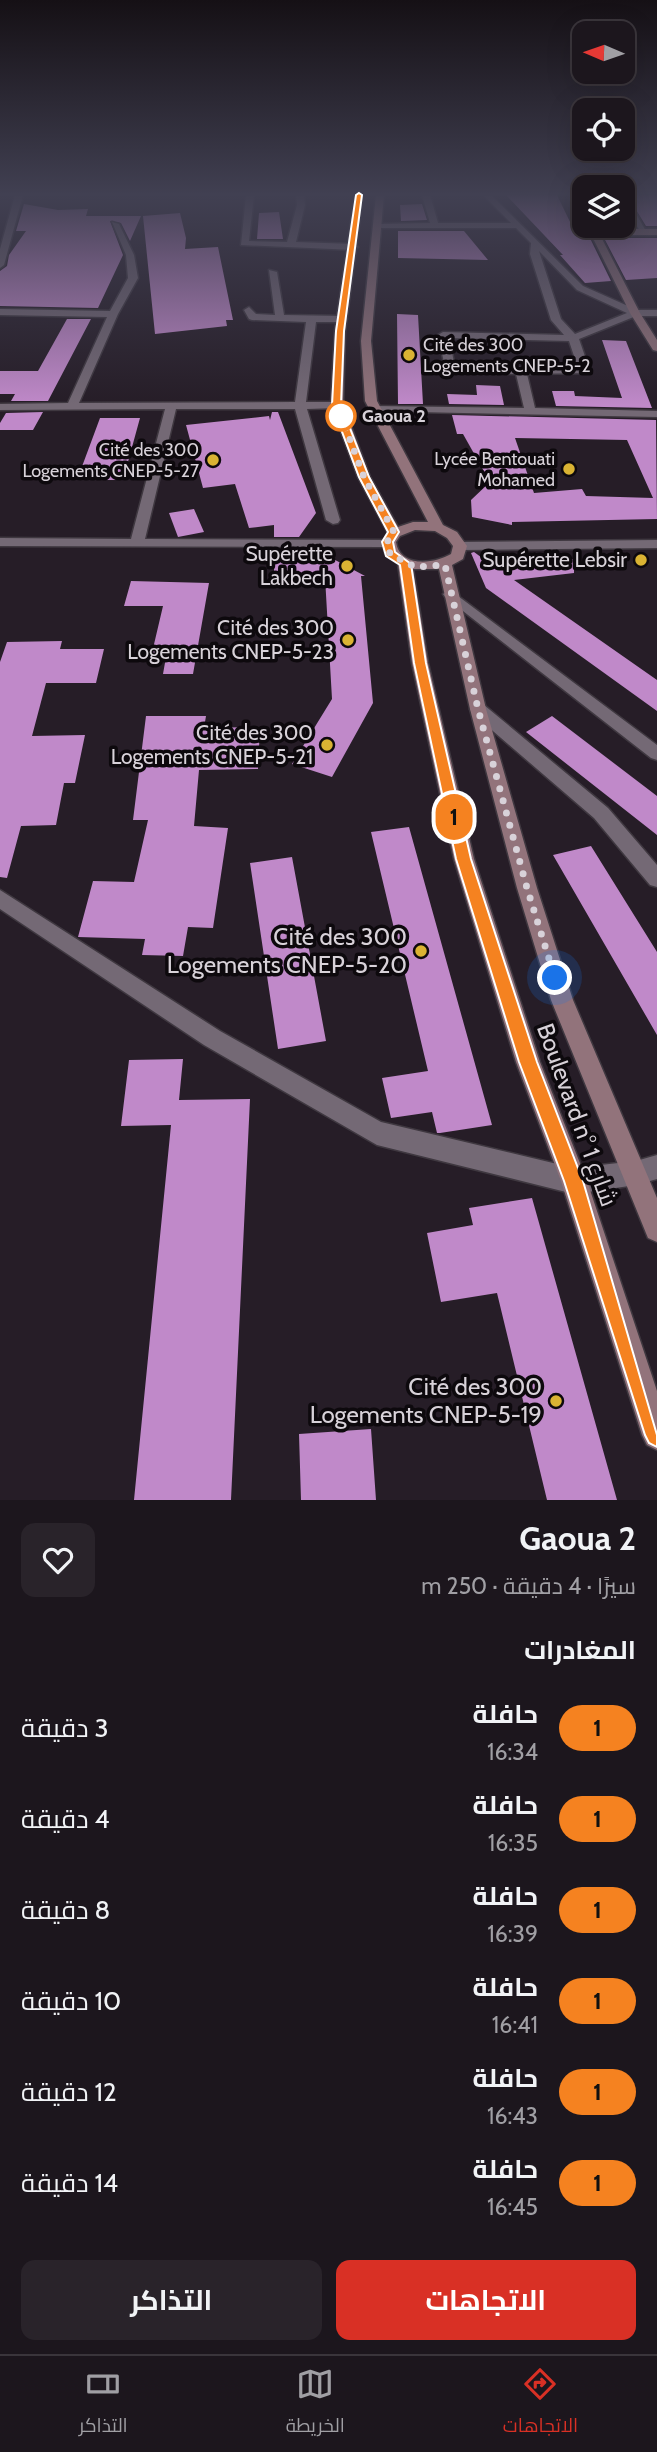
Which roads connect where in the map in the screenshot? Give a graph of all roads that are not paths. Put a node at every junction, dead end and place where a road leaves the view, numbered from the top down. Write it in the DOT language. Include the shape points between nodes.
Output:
graph roads {
  1 [pos="131,265"];
  2 [pos="351,265"];
  3 [pos="374,265"];
  4 [pos="538,265"];
  5 [pos="558,265"];
  6 [pos="610,265"];
  7 [pos="272,272"];
  8 [pos="249,310"];
  9 [pos="0,312"];
  10 [pos="635,313"];
  11 [pos="657,313"];
  12 [pos="113,314"];
  13 [pos="280,318"];
  14 [pos="311,319"];
  15 [pos="342,319"];
  16 [pos="573,338"];
  17 [pos="657,348"];
  18 [pos="521,371"];
  19 [pos="300,405"];
  20 [pos="337,405"];
  21 [pos="72,406"];
  22 [pos="171,406"];
  23 [pos="0,407"];
  24 [pos="374,408"];
  25 [pos="530,411"];
  26 [pos="657,414"];
  27 [pos="333,520"];
  28 [pos="437,527"];
  29 [pos="391,538"];
  30 [pos="0,542"];
  31 [pos="137,544"];
  32 [pos="657,544"];
  33 [pos="460,545"];
  34 [pos="405,564"];
  35 [pos="445,565"];
  36 [pos="450,594"];
  37 [pos="478,709"];
  38 [pos="657,754"];
  39 [pos="657,879"];
  40 [pos="0,898"];
  41 [pos="647,1170"];
  42 [pos="574,1181"];
  43 [pos="657,1228"];
  44 [pos="657,1435"];
  1 -- 12 [label="street" via="133,278"];
  2 -- 15 [label="main road"];
  3 -- 24 [label="main road" via="366,341"];
  4 -- 16 [label="street" via="556,320"];
  5 -- 10 [label="street" via="580,288"];
  6 -- 10 [label="main road"];
  7 -- 13 [label="street"];
  8 -- 13 [label="street" via="252,317"];
  9 -- 12 [label="street"];
  10 -- 11 [label="street"];
  10 -- 16 [label="street"];
  10 -- 17 [label="main road"];
  12 -- 21 [label="street"];
  13 -- 14 [label="street"];
  14 -- 15 [label="street"];
  14 -- 19 [label="street"];
  15 -- 20 [label="main road"];
  16 -- 18 [label="street" via="585,371"];
  16 -- 18 [label="street" via="443,335 450,370"];
  18 -- 25 [label="street"];
  19 -- 20 [label="street"];
  19 -- 22 [label="street"];
  19 -- 27 [label="street"];
  20 -- 29 [label="main road"];
  21 -- 22 [label="street"];
  21 -- 23 [label="street"];
  22 -- 31 [label="street"];
  24 -- 25 [label="street"];
  24 -- 28 [label="main road"];
  25 -- 26 [label="street"];
  28 -- 29 [label="main road" via="413,526"];
  28 -- 33 [label="main road" via="453,535"];
  29 -- 31 [label="street"];
  29 -- 34 [label="main road" via="390,554"];
  30 -- 31 [label="street"];
  32 -- 33 [label="street"];
  33 -- 35 [label="main road" via="457,556"];
  34 -- 35 [label="main road"];
  34 -- 42 [label="main road, Boulevard n° شارع 1" via="420,663 464,859 528,1062"];
  35 -- 36 [label="main road, Boulevard n° شارع 1"];
  36 -- 37 [label="main road, Boulevard n° شارع 1"];
  36 -- 38 [label="street"];
  37 -- 39 [label="street" via="601,813"];
  37 -- 41 [label="main road, Boulevard n° شارع 1" via="562,1000"];
  40 -- 42 [label="street" via="212,1038 377,1133"];
  41 -- 42 [label="street"];
  41 -- 43 [label="main road, Boulevard n° شارع 1"];
  42 -- 44 [label="main road, Boulevard n° شارع 1"];
}
